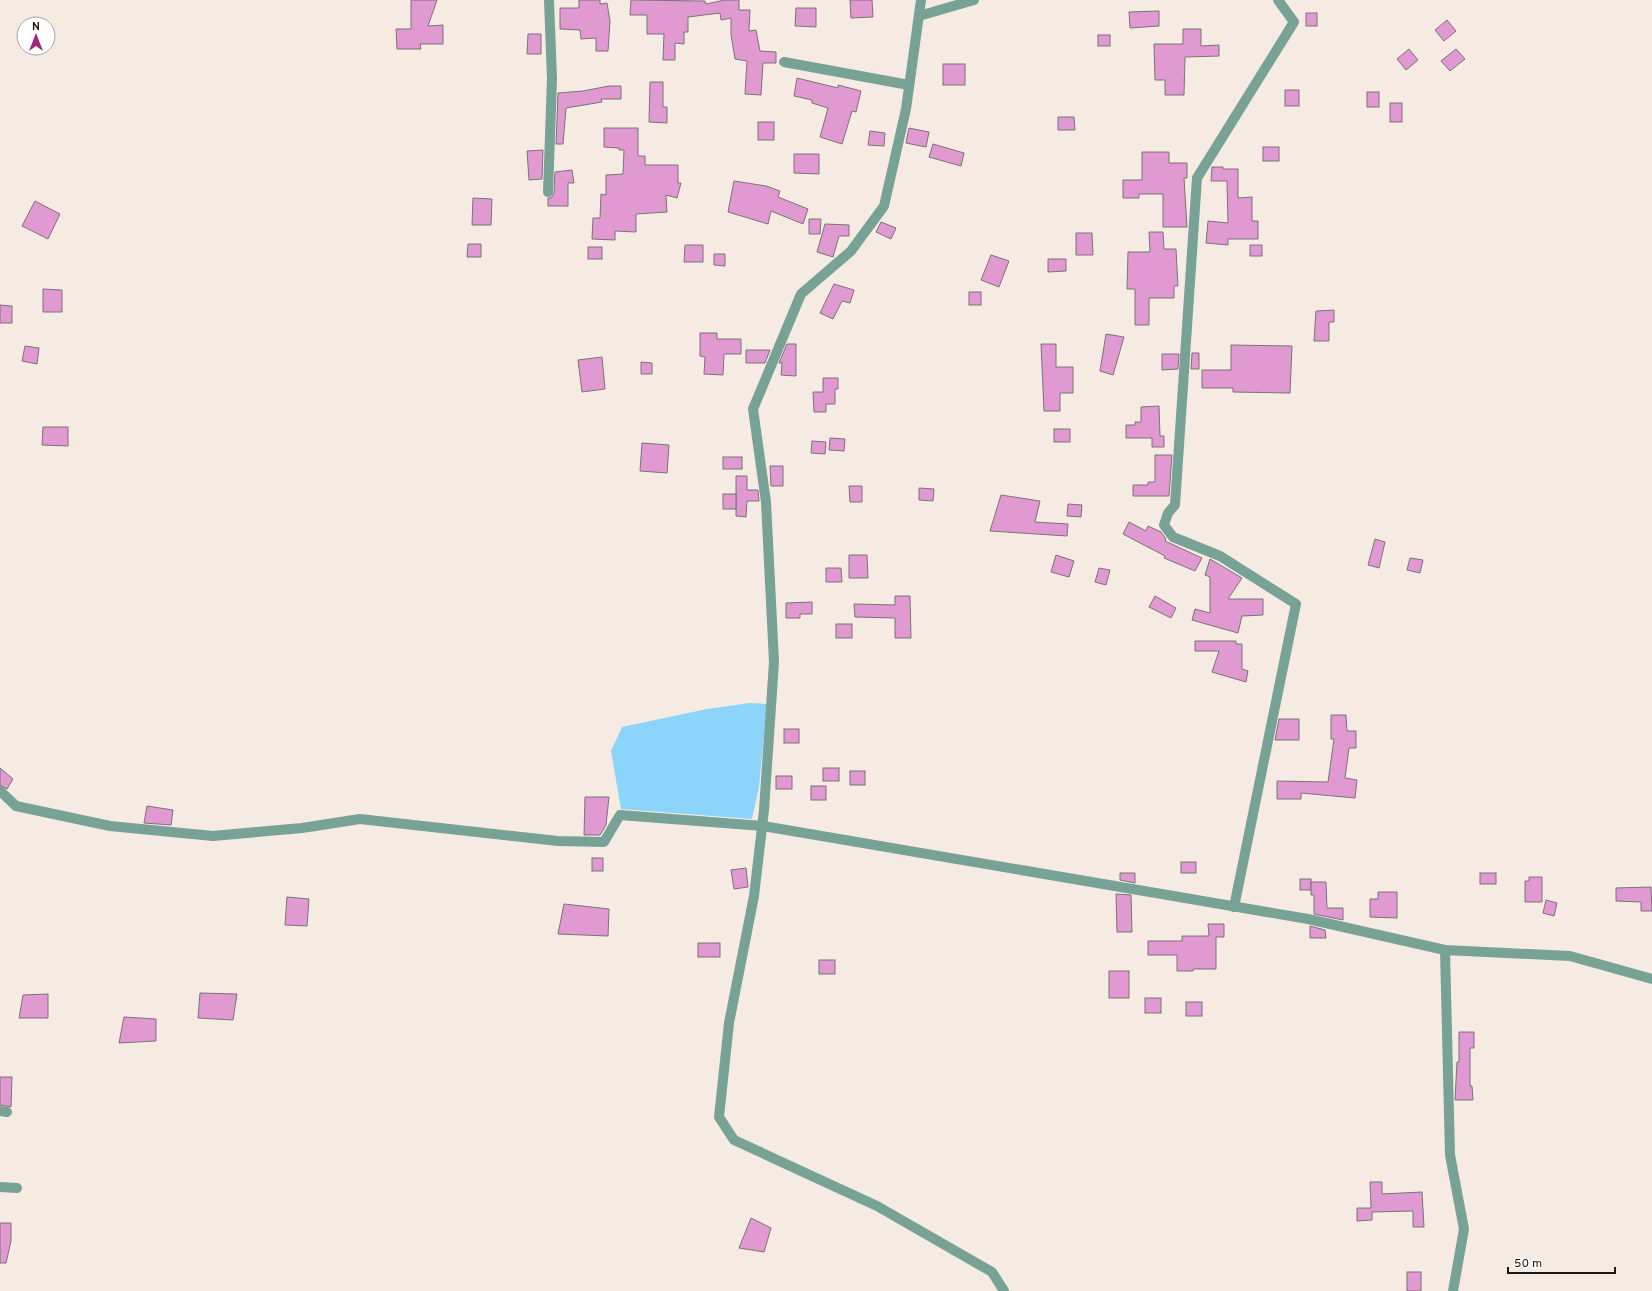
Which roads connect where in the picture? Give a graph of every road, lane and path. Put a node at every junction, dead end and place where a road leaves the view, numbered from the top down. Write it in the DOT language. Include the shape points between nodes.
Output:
graph roads {
  1 [pos="550,0"];
  2 [pos="922,0"];
  3 [pos="974,0"];
  4 [pos="1278,0"];
  5 [pos="919,16"];
  6 [pos="784,62"];
  7 [pos="909,85"];
  8 [pos="548,192"];
  9 [pos="0,791"];
  10 [pos="763,826"];
  11 [pos="1234,907"];
  12 [pos="1445,950"];
  13 [pos="1652,979"];
  14 [pos="0,1188"];
  15 [pos="17,1188"];
  16 [pos="1004,1291"];
  17 [pos="1453,1291"];
  1 -- 8 [label="street" via="552,80"];
  2 -- 5 [label="street"];
  3 -- 5 [label="street"];
  4 -- 11 [label="street" via="1294,22 1197,178 1175,506 1168,513 1164,525 1173,538 1220,556 1296,604"];
  5 -- 7 [label="street"];
  6 -- 7 [label="street"];
  7 -- 10 [label="street" via="884,206 851,250 801,294 753,409 766,502 774,662"];
  9 -- 10 [label="street" via="16,806 24,808 110,826 213,836 302,828 360,819 565,842 604,842 620,815"];
  10 -- 11 [label="street"];
  10 -- 16 [label="street" via="754,896 729,1023 719,1118 734,1140 877,1206 992,1272"];
  11 -- 12 [label="street" via="1308,919"];
  12 -- 13 [label="street" via="1570,956"];
  12 -- 17 [label="street" via="1450,1155 1464,1229"];
  14 -- 15 [label="street"];
}
